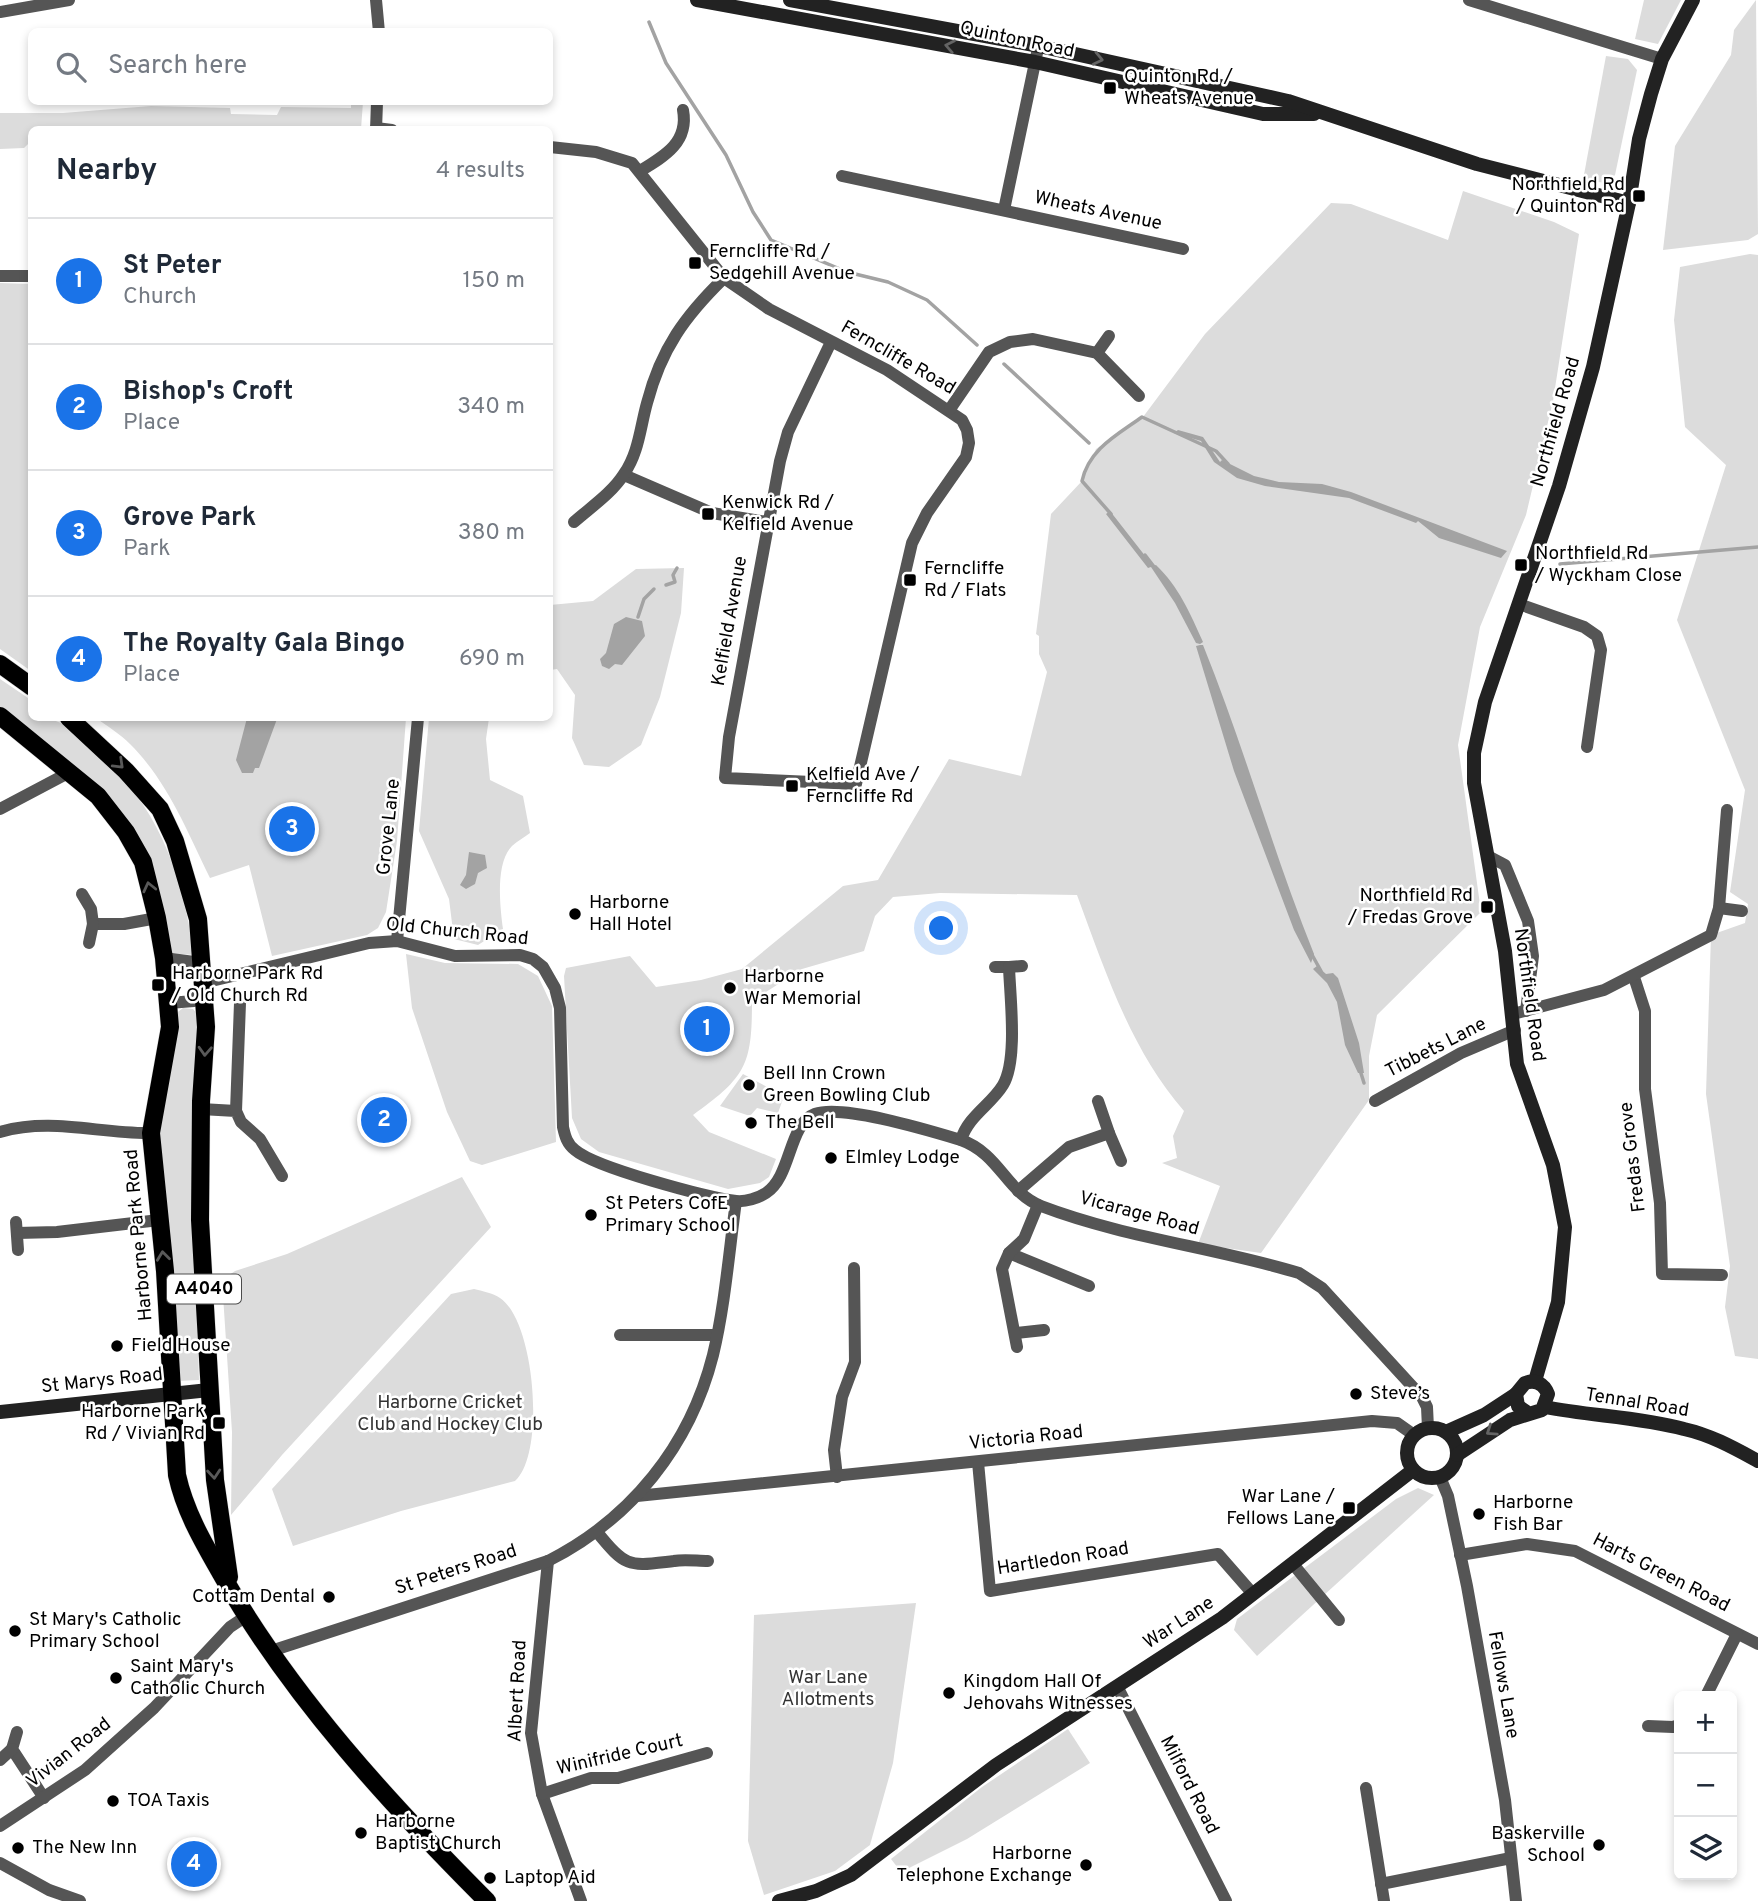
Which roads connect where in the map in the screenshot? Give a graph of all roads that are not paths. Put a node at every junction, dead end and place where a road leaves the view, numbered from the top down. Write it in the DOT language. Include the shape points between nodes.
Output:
graph roads {
  1 [pos="69,0"];
  2 [pos="376,0"];
  3 [pos="697,0"];
  4 [pos="703,0"];
  5 [pos="790,0"];
  6 [pos="1469,0"];
  7 [pos="1693,0"];
  8 [pos="0,12"];
  9 [pos="380,28"];
  10 [pos="1039,46"];
  11 [pos="1662,59"];
  12 [pos="1035,62"];
  13 [pos="377,105"];
  14 [pos="1329,114"];
  15 [pos="688,118"];
  16 [pos="376,126"];
  17 [pos="553,147"];
  18 [pos="640,171"];
  19 [pos="842,176"];
  20 [pos="1629,204"];
  21 [pos="1004,210"];
  22 [pos="1183,249"];
  23 [pos="0,276"];
  24 [pos="28,276"];
  25 [pos="724,278"];
  26 [pos="1109,337"];
  27 [pos="831,342"];
  28 [pos="1097,353"];
  29 [pos="1139,396"];
  30 [pos="950,409"];
  31 [pos="624,475"];
  32 [pos="574,522"];
  33 [pos="767,522"];
  34 [pos="1519,604"];
  35 [pos="0,664"];
  36 [pos="28,684"];
  37 [pos="0,716"];
  38 [pos="72,721"];
  39 [pos="418,721"];
  40 [pos="26,723"];
  41 [pos="1587,747"];
  42 [pos="70,772"];
  43 [pos="860,775"];
  44 [pos="0,809"];
  45 [pos="1727,810"];
  46 [pos="1488,856"];
  47 [pos="82,894"];
  48 [pos="1719,908"];
  49 [pos="1742,911"];
  50 [pos="157,918"];
  51 [pos="93,924"];
  52 [pos="397,941"];
  53 [pos="89,943"];
  54 [pos="164,958"];
  55 [pos="995,967"];
  56 [pos="1634,977"];
  57 [pos="203,983"];
  58 [pos="169,1003"];
  59 [pos="240,1003"];
  60 [pos="1519,1013"];
  61 [pos="1515,1030"];
  62 [pos="1098,1101"];
  63 [pos="1375,1101"];
  64 [pos="201,1109"];
  65 [pos="236,1111"];
  66 [pos="0,1132"];
  67 [pos="151,1133"];
  68 [pos="1109,1133"];
  69 [pos="961,1140"];
  70 [pos="1121,1161"];
  71 [pos="282,1176"];
  72 [pos="1018,1191"];
  73 [pos="736,1201"];
  74 [pos="1038,1205"];
  75 [pos="159,1220"];
  76 [pos="18,1250"];
  77 [pos="1009,1253"];
  78 [pos="854,1268"];
  79 [pos="1722,1275"];
  80 [pos="1089,1286"];
  81 [pos="1044,1330"];
  82 [pos="1016,1333"];
  83 [pos="620,1335"];
  84 [pos="717,1335"];
  85 [pos="1017,1347"];
  86 [pos="1535,1381"];
  87 [pos="209,1390"];
  88 [pos="173,1393"];
  89 [pos="1516,1394"];
  90 [pos="1545,1407"];
  91 [pos="0,1412"];
  92 [pos="1528,1413"];
  93 [pos="1428,1428"];
  94 [pos="1446,1432"];
  95 [pos="1414,1435"];
  96 [pos="1457,1455"];
  97 [pos="1758,1461"];
  98 [pos="978,1462"];
  99 [pos="1413,1470"];
  100 [pos="837,1477"];
  101 [pos="1440,1477"];
  102 [pos="637,1496"];
  103 [pos="597,1532"];
  104 [pos="1460,1555"];
  105 [pos="548,1561"];
  106 [pos="708,1562"];
  107 [pos="1293,1564"];
  108 [pos="232,1593"];
  109 [pos="1253,1594"];
  110 [pos="245,1617"];
  111 [pos="1339,1620"];
  112 [pos="1737,1634"];
  113 [pos="1758,1644"];
  114 [pos="271,1651"];
  115 [pos="1117,1686"];
  116 [pos="1708,1691"];
  117 [pos="1674,1725"];
  118 [pos="1648,1726"];
  119 [pos="17,1732"];
  120 [pos="12,1749"];
  121 [pos="707,1753"];
  122 [pos="0,1760"];
  123 [pos="1366,1788"];
  124 [pos="542,1794"];
  125 [pos="44,1798"];
  126 [pos="0,1826"];
  127 [pos="1511,1858"];
  128 [pos="0,1863"];
  129 [pos="1381,1884"];
  130 [pos="80,1901"];
  131 [pos="487,1901"];
  132 [pos="581,1901"];
  133 [pos="779,1901"];
  134 [pos="1226,1901"];
  135 [pos="1384,1901"];
  136 [pos="1516,1901"];
  1 -- 8 [label="street"];
  2 -- 9 [label="street"];
  3 -- 4 [label="street, Quinton Road"];
  12 -- 4 [label="street, Quinton Road, one-way"];
  5 -- 10 [label="street, Quinton Road"];
  6 -- 11 [label="street"];
  7 -- 11 [label="street, Northfield Road"];
  10 -- 12 [label="street, Wheats Avenue"];
  10 -- 14 [label="street, Quinton Road, one-way"];
  11 -- 20 [label="street, Northfield Road" via="1639,139"];
  12 -- 14 [label="street, Quinton Road" via="1263,114"];
  12 -- 21 [label="street, Wheats Avenue"];
  13 -- 16 [label="street"];
  14 -- 20 [label="street, Quinton Road" via="1477,164"];
  15 -- 18 [label="street" via="673,149"];
  17 -- 18 [label="street, Ferncliffe Road" via="596,152 632,163"];
  18 -- 25 [label="street, Ferncliffe Road"];
  19 -- 21 [label="street, Wheats Avenue"];
  20 -- 34 [label="street, Northfield Road" via="1593,367"];
  21 -- 22 [label="street, Wheats Avenue"];
  23 -- 24 [label="street"];
  25 -- 27 [label="street, Ferncliffe Road" via="769,309"];
  25 -- 31 [label="street" via="687,316 663,357 637,451"];
  26 -- 28 [label="street"];
  27 -- 30 [label="street, Ferncliffe Road"];
  27 -- 33 [label="street, Kelfield Avenue" via="788,432"];
  28 -- 29 [label="street"];
  28 -- 30 [label="street" via="1033,339 1010,342 989,352"];
  30 -- 43 [label="street, Ferncliffe Road" via="967,429 966,457 926,513 912,543"];
  31 -- 32 [label="street"];
  31 -- 33 [label="street" via="712,513"];
  33 -- 43 [label="street, Kelfield Avenue" via="725,778 856,784"];
  34 -- 41 [label="street" via="1597,636 1601,650"];
  34 -- 46 [label="street, Northfield Road" via="1485,702 1474,753 1474,783"];
  35 -- 36 [label="main road"];
  37 -- 40 [label="main road, Harborne Park Road / A4040"];
  38 -- 57 [label="main road, Harborne Park Road / A4040, one-way" via="160,809 175,841 198,919"];
  39 -- 52 [label="street, Grove Lane"];
  40 -- 42 [label="main road, Harborne Park Road / A4040"];
  42 -- 44 [label="street"];
  50 -- 42 [label="main road, Harborne Park Road / A4040, one-way" via="143,862 126,832 98,796"];
  45 -- 48 [label="street"];
  46 -- 60 [label="street, Northfield Road"];
  46 -- 60 [label="street, Northfield Road" via="1505,865 1528,921 1533,956"];
  47 -- 51 [label="street"];
  48 -- 49 [label="street"];
  48 -- 56 [label="street" via="1711,935"];
  50 -- 51 [label="street"];
  50 -- 54 [label="main road, Harborne Park Road / A4040"];
  51 -- 53 [label="street"];
  52 -- 57 [label="street, Old Church Road" via="369,943"];
  52 -- 73 [label="street, Old Church Road" via="455,956 520,955 543,967 560,1008 567,1142 582,1155 611,1168"];
  54 -- 57 [label="street" via="194,962"];
  54 -- 58 [label="main road, Harborne Park Road / A4040"];
  55 -- 69 [label="street" via="1016,967 1010,1071 998,1092 964,1129"];
  56 -- 60 [label="street" via="1595,993"];
  56 -- 79 [label="street, Fredas Grove" via="1645,1011 1645,1101 1660,1203 1662,1274"];
  57 -- 58 [label="street, Old Church Road" via="194,1001"];
  57 -- 64 [label="main road, Harborne Park Road / A4040, one-way" via="206,1027"];
  58 -- 67 [label="main road, Harborne Park Road / A4040" via="164,1071"];
  59 -- 65 [label="street"];
  60 -- 61 [label="street, Northfield Road"];
  61 -- 63 [label="street, Tibbets Lane"];
  61 -- 86 [label="street, Northfield Road" via="1517,1064 1553,1165 1565,1227 1558,1302"];
  62 -- 68 [label="street"];
  64 -- 65 [label="street"];
  64 -- 87 [label="main road, Harborne Park Road / A4040" via="200,1220"];
  65 -- 71 [label="street"];
  66 -- 67 [label="street" via="63,1124"];
  67 -- 75 [label="main road, Harborne Park Road / A4040"];
  68 -- 70 [label="street"];
  68 -- 72 [label="street" via="1069,1147"];
  69 -- 72 [label="street, Vicarage Road" via="993,1159"];
  69 -- 73 [label="street, Vicarage Road" via="846,1112 815,1114 798,1133 776,1184 755,1198"];
  72 -- 74 [label="street, Vicarage Road"];
  73 -- 84 [label="street, St Peters Road"];
  74 -- 77 [label="street" via="1024,1239"];
  74 -- 93 [label="street, Vicarage Road" via="1112,1230 1299,1273 1322,1288 1422,1397"];
  75 -- 76 [label="street" via="57,1232 16,1227"];
  88 -- 75 [label="main road, Harborne Park Road / A4040, one-way"];
  77 -- 80 [label="street"];
  77 -- 82 [label="street" via="1002,1269"];
  78 -- 100 [label="street" via="859,1294 855,1362 842,1397 834,1450"];
  81 -- 82 [label="street"];
  82 -- 85 [label="street"];
  83 -- 84 [label="street"];
  84 -- 102 [label="street, St Peters Road" via="695,1406 664,1464"];
  86 -- 89 [label="street" via="1525,1383"];
  86 -- 90 [label="street" via="1548,1394"];
  87 -- 88 [label="street, St Marys Road"];
  87 -- 108 [label="main road, Harborne Park Road / A4040, one-way" via="215,1480"];
  88 -- 91 [label="street, St Marys Road"];
  88 -- 108 [label="main road, Harborne Park Road / A4040" via="182,1499"];
  89 -- 92 [label="street" via="1518,1406"];
  89 -- 94 [label="street"];
  90 -- 92 [label="street"];
  90 -- 97 [label="street, Tennal Road" via="1683,1428 1720,1440"];
  92 -- 96 [label="street, one-way"];
  93 -- 94 [label="street"];
  93 -- 95 [label="street"];
  94 -- 96 [label="street" via="1455,1442"];
  95 -- 98 [label="street, Victoria Road" via="1386,1420"];
  95 -- 99 [label="street" via="1407,1456"];
  96 -- 101 [label="street" via="1452,1469"];
  98 -- 100 [label="street, Victoria Road"];
  98 -- 109 [label="street, Hartledon Road" via="990,1591 1218,1554"];
  99 -- 101 [label="street" via="1425,1478"];
  99 -- 107 [label="street, War Lane"];
  100 -- 102 [label="street, Victoria Road"];
  101 -- 104 [label="street, Fellows Lane"];
  102 -- 103 [label="street, St Peters Road"];
  103 -- 105 [label="street, St Peters Road"];
  103 -- 106 [label="street" via="613,1552 634,1564"];
  104 -- 112 [label="street, Harts Green Road" via="1527,1544 1575,1551"];
  104 -- 127 [label="street, Fellows Lane" via="1505,1800"];
  105 -- 114 [label="street, St Peters Road"];
  105 -- 124 [label="street, Albert Road" via="531,1732"];
  107 -- 109 [label="street, War Lane"];
  107 -- 111 [label="street"];
  108 -- 110 [label="main road, Harborne Park Road / A4040"];
  109 -- 115 [label="street, War Lane"];
  110 -- 114 [label="main road, Harborne Park Road / A4040"];
  110 -- 125 [label="street, Vivian Road" via="119,1741"];
  112 -- 113 [label="street, Harts Green Road"];
  112 -- 116 [label="street"];
  114 -- 131 [label="main road, Harborne Park Road / A4040" via="411,1824"];
  115 -- 133 [label="street, War Lane" via="996,1765 851,1875"];
  115 -- 134 [label="street, Milford Road"];
  117 -- 118 [label="street"];
  119 -- 120 [label="street"];
  120 -- 122 [label="street"];
  120 -- 125 [label="street"];
  121 -- 124 [label="street, Winifride Court" via="618,1778 591,1778"];
  123 -- 129 [label="street"];
  124 -- 132 [label="street, Albert Road"];
  125 -- 126 [label="street, Vivian Road"];
  127 -- 129 [label="street"];
  127 -- 136 [label="street, Fellows Lane"];
  128 -- 130 [label="street"];
  129 -- 135 [label="street"];
}
